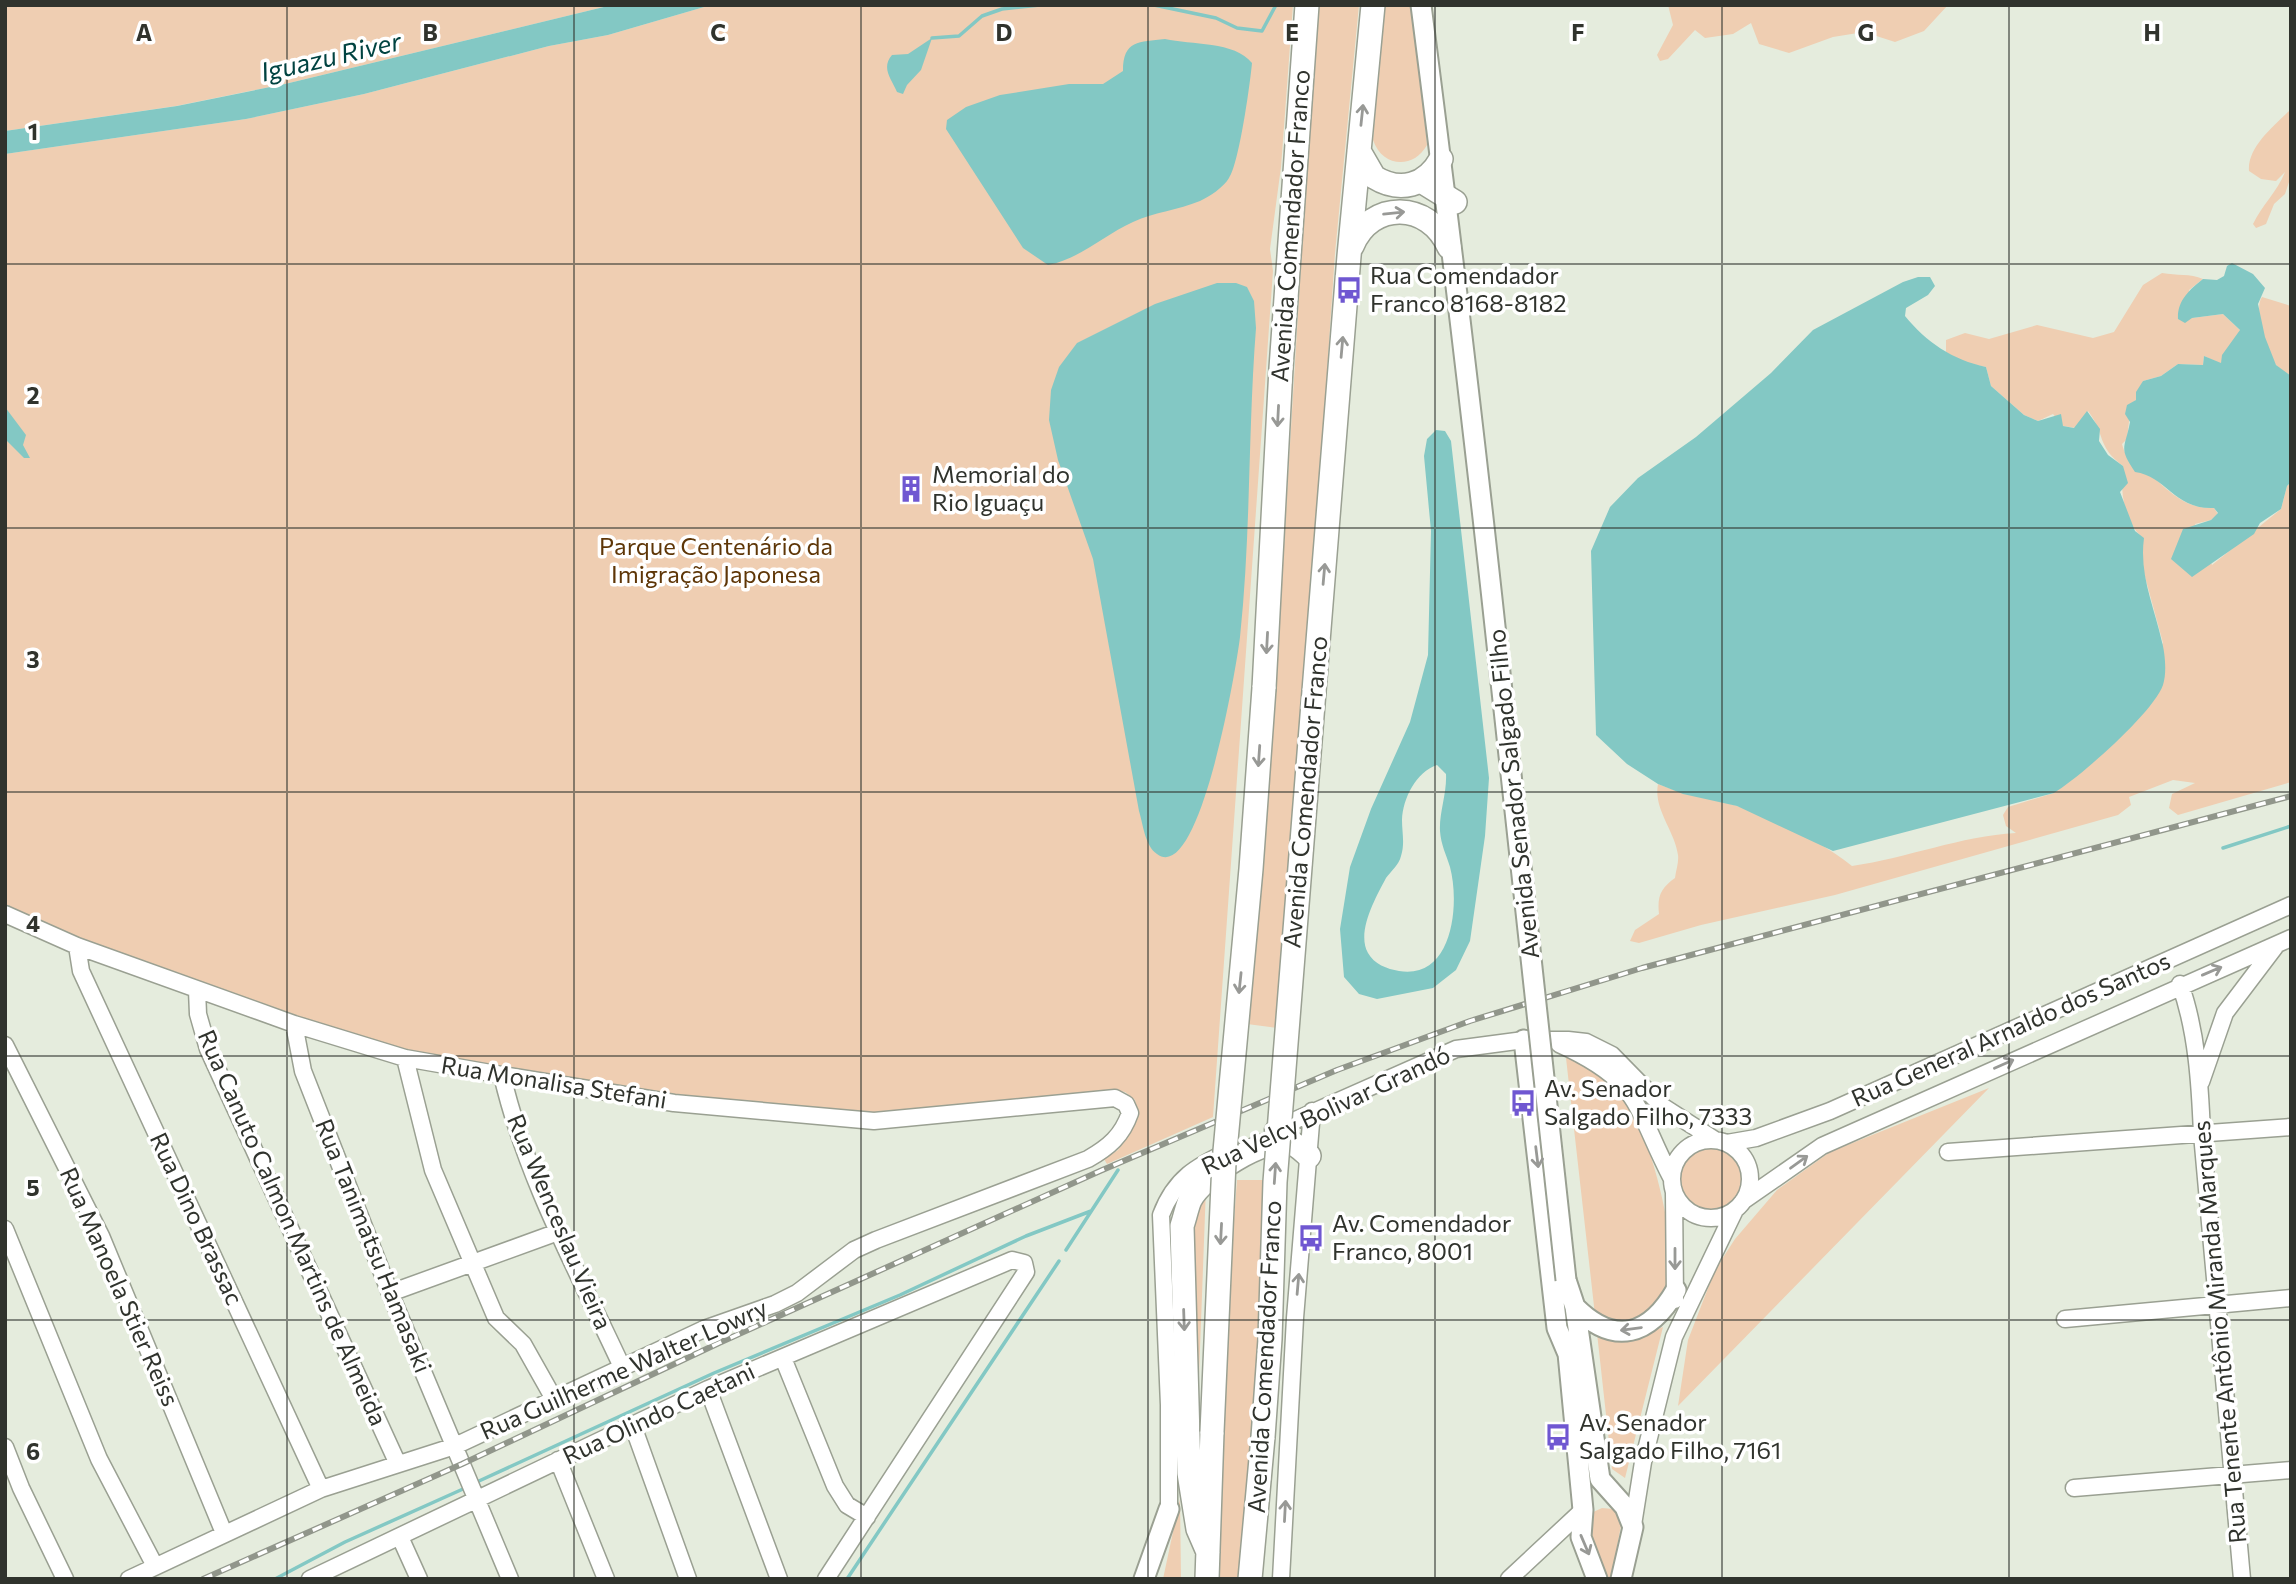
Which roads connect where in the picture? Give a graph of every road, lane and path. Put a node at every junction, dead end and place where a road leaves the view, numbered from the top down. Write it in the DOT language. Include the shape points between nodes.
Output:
graph roads {
  1 [pos="1307,5"];
  2 [pos="1374,5"];
  3 [pos="1421,5"];
  4 [pos="1434,106"];
  5 [pos="1359,151"];
  6 [pos="1441,159"];
  7 [pos="1421,181"];
  8 [pos="1449,197"];
  9 [pos="1449,247"];
  10 [pos="1349,256"];
  11 [pos="1461,309"];
  12 [pos="2291,905"];
  13 [pos="5,914"];
  14 [pos="2284,941"];
  15 [pos="77,946"];
  16 [pos="2180,984"];
  17 [pos="197,990"];
  18 [pos="2070,1002"];
  19 [pos="294,1024"];
  20 [pos="2084,1027"];
  21 [pos="1524,1040"];
  22 [pos="1554,1042"];
  23 [pos="5,1045"];
  24 [pos="405,1058"];
  25 [pos="502,1075"];
  26 [pos="2200,1084"];
  27 [pos="1312,1111"];
  28 [pos="1293,1121"];
  29 [pos="2291,1128"];
  30 [pos="2202,1134"];
  31 [pos="1721,1141"];
  32 [pos="1111,1146"];
  33 [pos="1309,1147"];
  34 [pos="1948,1152"];
  35 [pos="1673,1185"];
  36 [pos="1739,1206"];
  37 [pos="5,1229"];
  38 [pos="558,1233"];
  39 [pos="472,1261"];
  40 [pos="1566,1280"];
  41 [pos="1676,1290"];
  42 [pos="390,1293"];
  43 [pos="2291,1298"];
  44 [pos="2217,1305"];
  45 [pos="1575,1307"];
  46 [pos="2065,1319"];
  47 [pos="1674,1337"];
  48 [pos="1568,1354"];
  49 [pos="783,1357"];
  50 [pos="622,1367"];
  51 [pos="708,1389"];
  52 [pos="554,1399"];
  53 [pos="633,1426"];
  54 [pos="455,1446"];
  55 [pos="5,1447"];
  56 [pos="558,1460"];
  57 [pos="397,1462"];
  58 [pos="1643,1462"];
  59 [pos="2291,1470"];
  60 [pos="2232,1476"];
  61 [pos="2074,1488"];
  62 [pos="321,1489"];
  63 [pos="477,1499"];
  64 [pos="1617,1499"];
  65 [pos="1169,1509"];
  66 [pos="1583,1510"];
  67 [pos="867,1517"];
  68 [pos="1633,1527"];
  69 [pos="224,1534"];
  70 [pos="400,1537"];
  71 [pos="1208,1552"];
  72 [pos="155,1566"];
  73 [pos="330,1574"];
  74 [pos="65,1579"];
  75 [pos="129,1579"];
  76 [pos="310,1579"];
  77 [pos="419,1579"];
  78 [pos="510,1579"];
  79 [pos="606,1579"];
  80 [pos="688,1579"];
  81 [pos="779,1579"];
  82 [pos="826,1579"];
  83 [pos="1144,1579"];
  84 [pos="1155,1579"];
  85 [pos="1206,1579"];
  86 [pos="1250,1579"];
  87 [pos="1281,1579"];
  88 [pos="1509,1579"];
  89 [pos="1597,1579"];
  90 [pos="1621,1579"];
  91 [pos="2242,1579"];
  1 -- 71 [label="highway, Avenida Comendador Franco, one-way, bridge" via="1264,688 1224,1162"];
  5 -- 2 [label="highway, Avenida Comendador Franco, one-way"];
  3 -- 4 [label="main road, Avenida Senador Salgado Filho"];
  4 -- 6 [label="main road, Avenida Senador Salgado Filho"];
  4 -- 8 [label="main road, Avenida Senador Salgado Filho" via="1449,142"];
  5 -- 7 [label="highway" via="1367,169 1382,182 1402,187"];
  5 -- 10 [label="highway, Avenida Comendador Franco"];
  6 -- 7 [label="highway"];
  6 -- 8 [label="main road, Avenida Senador Salgado Filho"];
  7 -- 8 [label="highway"];
  8 -- 9 [label="main road, Avenida Senador Salgado Filho"];
  8 -- 11 [label="main road, Avenida Senador Salgado Filho" via="1464,288"];
  10 -- 9 [label="highway, one-way" via="1356,236 1370,220 1401,211 1431,221"];
  9 -- 11 [label="main road, Avenida Senador Salgado Filho"];
  86 -- 10 [label="highway, Avenida Comendador Franco, one-way, bridge" via="1270,1339 1275,1182"];
  11 -- 40 [label="main road, Avenida Senador Salgado Filho, bridge"];
  12 -- 18 [label="street, Rua General Arnaldo dos Santos"];
  13 -- 15 [label="street, Rua Monalisa Stefani"];
  16 -- 14 [label="street, Rua General Arnaldo dos Santos, one-way"];
  14 -- 26 [label="street, Rua Tenente Antônio Miranda Marques" via="2225,1013"];
  15 -- 17 [label="street, Rua Monalisa Stefani"];
  15 -- 62 [label="street, Rua Dino Brassac" via="81,971"];
  16 -- 20 [label="street, Rua General Arnaldo dos Santos"];
  16 -- 26 [label="street, Rua Tenente Antônio Miranda Marques"];
  17 -- 19 [label="street, Rua Monalisa Stefani"];
  17 -- 57 [label="street, Rua Canuto Calmon Martins de Almeida" via="208,1049"];
  18 -- 20 [label="street" via="2070,1018"];
  18 -- 31 [label="street, Rua General Arnaldo dos Santos" via="1830,1111 1756,1138"];
  19 -- 24 [label="street, Rua Monalisa Stefani"];
  19 -- 42 [label="street, Rua Tanimatsu Hamasaki" via="303,1071"];
  36 -- 20 [label="street, Rua General Arnaldo dos Santos, one-way" via="1822,1146"];
  21 -- 22 [label="street, Rua Velcy Bolivar Grandó"];
  21 -- 27 [label="street, Rua Velcy Bolivar Grandó" via="1456,1049"];
  21 -- 48 [label="main road, one-way" via="1557,1328"];
  22 -- 31 [label="street, Rua Velcy Bolivar Grandó" via="1586,1042 1612,1055 1662,1106"];
  22 -- 35 [label="street, Rua Velcy Bolivar Grandó" via="1595,1061 1634,1096"];
  23 -- 69 [label="street, Rua Manoela Stier Reiss" via="102,1237"];
  24 -- 25 [label="street, Rua Monalisa Stefani"];
  24 -- 39 [label="street" via="433,1170"];
  25 -- 32 [label="street, Rua Monalisa Stefani" via="674,1103 874,1121 1115,1098 1126,1104 1130,1113"];
  25 -- 38 [label="street, Rua Wenceslau Vieira" via="513,1124"];
  26 -- 30 [label="street, Rua Tenente Antônio Miranda Marques"];
  27 -- 28 [label="street, Rua Velcy Bolivar Grandó"];
  27 -- 33 [label="street, Avenida Comendador Franco"];
  28 -- 33 [label="street"];
  28 -- 65 [label="street, Rua Velcy Bolivar Grandó" via="1202,1165 1170,1193 1161,1215"];
  29 -- 30 [label="street"];
  30 -- 34 [label="street"];
  30 -- 44 [label="street, Rua Tenente Antônio Miranda Marques"];
  31 -- 35 [label="street" via="1703,1140 1683,1152 1676,1162"];
  31 -- 36 [label="street" via="1737,1149 1749,1168 1751,1180"];
  32 -- 50 [label="street, Rua Guilherme Walter Lowry" via="1088,1159 876,1240 775,1304 704,1329"];
  33 -- 71 [label="highway, one-way" via="1271,1143 1241,1157 1209,1177 1191,1199 1182,1226 1189,1472 1198,1529"];
  87 -- 33 [label="street, Avenida Comendador Franco, one-way"];
  35 -- 36 [label="street" via="1689,1210 1700,1216 1724,1216"];
  35 -- 41 [label="street, one-way"];
  36 -- 47 [label="street"];
  37 -- 72 [label="street" via="99,1459"];
  38 -- 39 [label="street"];
  38 -- 50 [label="street, Rua Wenceslau Vieira"];
  39 -- 42 [label="street"];
  39 -- 52 [label="street" via="495,1318 523,1344"];
  40 -- 45 [label="main road, Avenida Senador Salgado Filho"];
  40 -- 48 [label="main road, Avenida Senador Salgado Filho"];
  41 -- 45 [label="main road, one-way" via="1656,1320 1627,1332 1605,1329"];
  41 -- 47 [label="street"];
  42 -- 54 [label="street, Rua Tanimatsu Hamasaki"];
  43 -- 44 [label="street"];
  44 -- 46 [label="street"];
  44 -- 60 [label="street, Rua Tenente Antônio Miranda Marques"];
  45 -- 64 [label="main road, Avenida Senador Salgado Filho" via="1600,1479"];
  47 -- 58 [label="street"];
  48 -- 66 [label="main road, Avenida Senador Salgado Filho"];
  49 -- 51 [label="street, Rua Olindo Caetani"];
  49 -- 67 [label="street" via="835,1486 847,1506"];
  49 -- 67 [label="street, Rua Olindo Caetani" via="1012,1261 1024,1263 1026,1272"];
  50 -- 52 [label="street, Rua Guilherme Walter Lowry"];
  51 -- 53 [label="street, Rua Olindo Caetani"];
  51 -- 81 [label="street"];
  52 -- 54 [label="street, Rua Guilherme Walter Lowry"];
  53 -- 56 [label="street, Rua Olindo Caetani"];
  53 -- 80 [label="street"];
  54 -- 57 [label="street, Rua Guilherme Walter Lowry"];
  54 -- 63 [label="street, Rua Tanimatsu Hamasaki"];
  55 -- 74 [label="street"];
  56 -- 63 [label="street, Rua Olindo Caetani"];
  56 -- 79 [label="street"];
  57 -- 62 [label="street, Rua Guilherme Walter Lowry"];
  58 -- 64 [label="street"];
  58 -- 68 [label="street"];
  59 -- 60 [label="street"];
  60 -- 61 [label="street"];
  60 -- 91 [label="street, Rua Tenente Antônio Miranda Marques"];
  62 -- 69 [label="street, Rua Guilherme Walter Lowry"];
  63 -- 70 [label="street, Rua Olindo Caetani"];
  63 -- 78 [label="street, Rua Tanimatsu Hamasaki"];
  64 -- 66 [label="main road" via="1604,1498"];
  64 -- 68 [label="main road, Avenida Senador Salgado Filho"];
  65 -- 83 [label="main road, Rua Velcy Bolivar Grandó"];
  65 -- 84 [label="main road, Rua Velcy Bolivar Grandó" via="1170,1532"];
  66 -- 88 [label="street"];
  66 -- 89 [label="main road, Avenida Senador Salgado Filho, one-way" via="1581,1537"];
  67 -- 82 [label="street"];
  68 -- 90 [label="main road"];
  69 -- 72 [label="street, Rua Guilherme Walter Lowry"];
  70 -- 73 [label="street, Rua Olindo Caetani"];
  70 -- 77 [label="street"];
  71 -- 85 [label="highway, Avenida Comendador Franco"];
  72 -- 75 [label="street, Rua Guilherme Walter Lowry"];
  73 -- 76 [label="street, Rua Olindo Caetani"];
}
